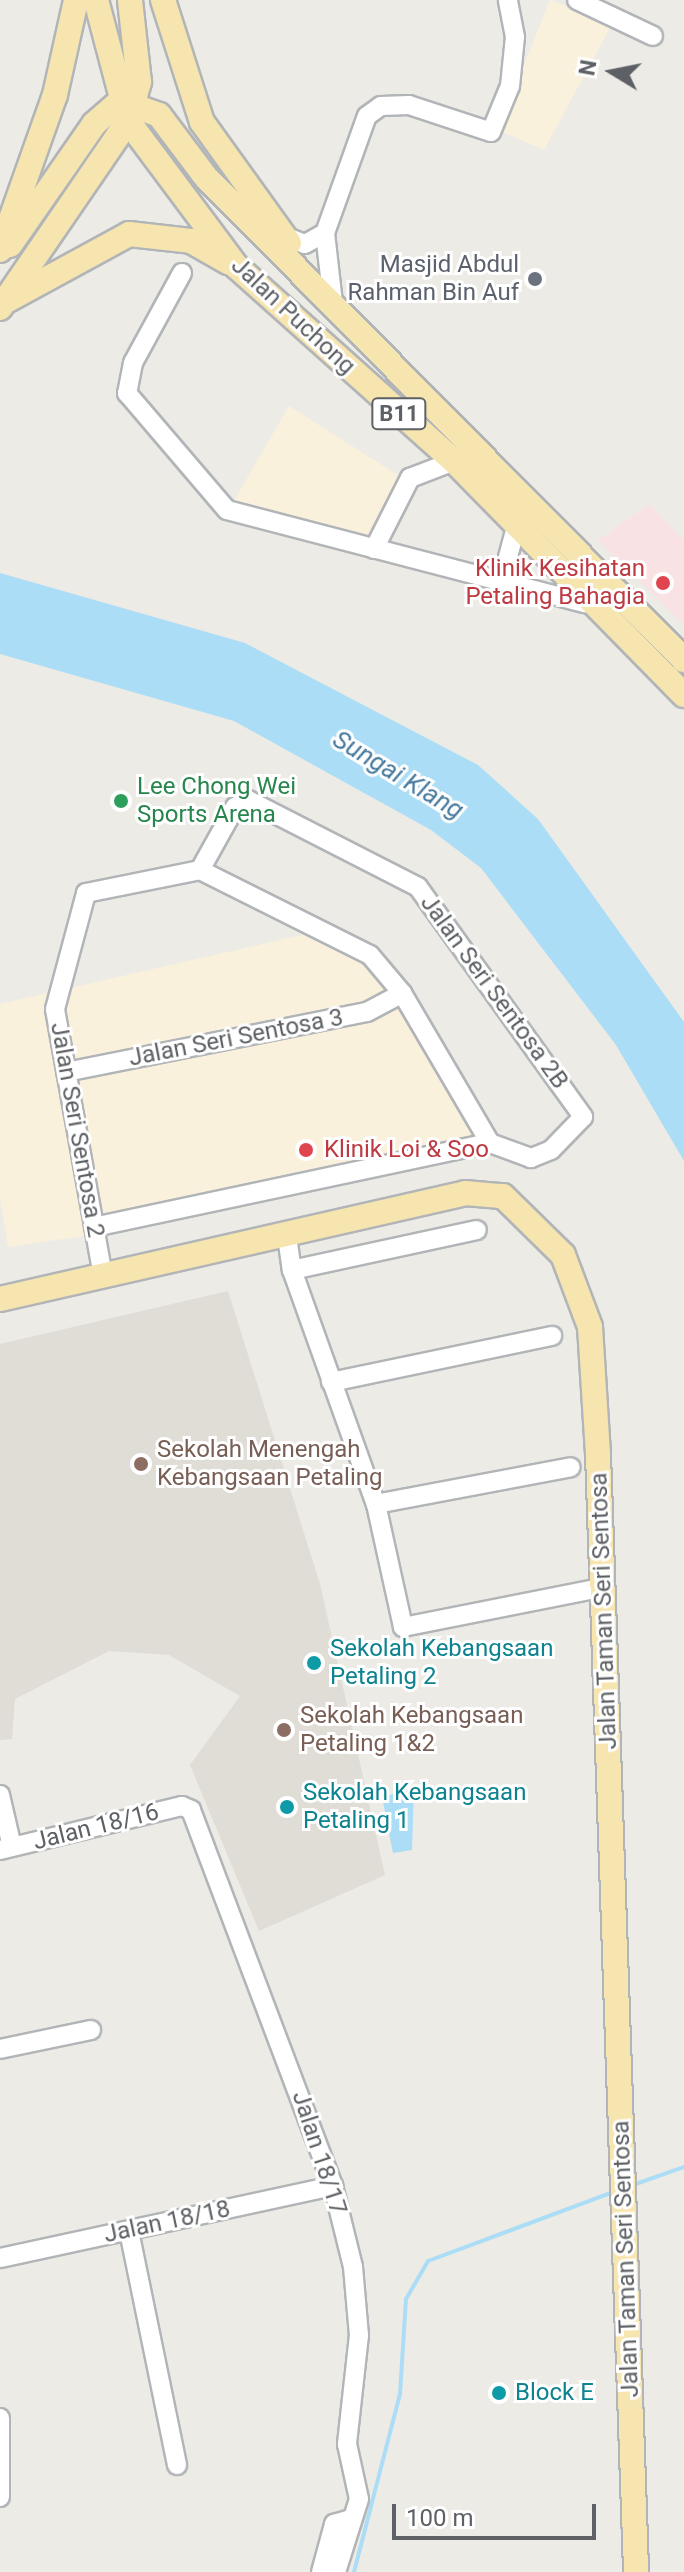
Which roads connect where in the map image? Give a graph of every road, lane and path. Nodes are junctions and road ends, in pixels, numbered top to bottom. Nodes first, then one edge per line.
1 (76, 0) edge
2 (96, 0) edge
3 (130, 0) edge
4 (163, 0) edge
5 (508, 0) edge
6 (577, 0) edge
7 (653, 36) dead end
8 (128, 108) junction
9 (325, 233) junction
10 (284, 236) junction
11 (0, 250) edge
12 (0, 260) edge
13 (237, 267) junction
14 (182, 273) dead end
15 (312, 281) junction
16 (333, 303) junction
17 (2, 305) edge
18 (454, 461) junction
19 (516, 527) junction
20 (374, 549) junction
21 (501, 583) junction
22 (585, 603) junction
23 (684, 660) edge
24 (684, 695) edge
25 (200, 870) junction
26 (402, 993) junction
27 (66, 1072) junction
28 (490, 1143) junction
29 (94, 1227) junction
30 (477, 1230) dead end
31 (287, 1236) junction
32 (292, 1270) junction
33 (103, 1276) junction
34 (0, 1299) edge
35 (552, 1336) dead end
36 (331, 1382) junction
37 (571, 1467) dead end
38 (376, 1504) junction
39 (605, 1587) junction
40 (0, 1795) edge
41 (191, 1810) joint
42 (6, 1848) edge
43 (91, 2030) dead end
44 (0, 2049) edge
45 (333, 2186) junction
46 (129, 2231) junction
47 (0, 2258) edge
48 (0, 2418) edge
49 (177, 2465) dead end
50 (0, 2497) edge
51 (354, 2515) junction
52 (321, 2572) edge
53 (336, 2572) edge
54 (636, 2572) edge

1 - 11 main road
2 - 8 main road
3 - 8 main road
4 - 10 main road
5 - 9 street
6 - 7 street
8 - 12 main road
8 - 13 main road, Jalan Puchong / B11
8 - 15 main road, Jalan Puchong / B11
8 - 17 main road
9 - 10 street
9 - 16 street
10 - 15 main road
13 - 17 main road
13 - 18 main road, Jalan Puchong / B11
14 - 20 street
15 - 16 main road, Jalan Puchong / B11
16 - 23 main road, Jalan Puchong / B11
18 - 19 main road, Jalan Puchong / B11
18 - 20 street
19 - 21 street
19 - 22 main road, Jalan Puchong / B11
20 - 21 street
21 - 22 street
22 - 24 main road, Jalan Puchong / B11
25 - 26 street
25 - 27 street, Jalan Seri Sentosa 2
25 - 28 street, Jalan Seri Sentosa 2B
26 - 27 street, Jalan Seri Sentosa 3
26 - 28 street
27 - 29 street, Jalan Seri Sentosa 2
28 - 29 street
29 - 33 street, Jalan Seri Sentosa 2
30 - 32 street
31 - 32 street
31 - 33 main road, Jalan Taman Seri Sentosa
31 - 39 main road, Jalan Taman Seri Sentosa
32 - 36 street
33 - 34 main road, Jalan Taman Seri Sentosa
35 - 36 street
36 - 38 street
37 - 38 street
38 - 39 street
39 - 54 main road, Jalan Taman Seri Sentosa
40 - 42 street
41 - 42 street, Jalan 18/16
41 - 45 street, Jalan 18/17
43 - 44 street
45 - 46 street, Jalan 18/18
45 - 51 street, Jalan 18/17
46 - 47 street, Jalan 18/18
46 - 49 street
48 - 50 street
51 - 52 street
51 - 53 street

